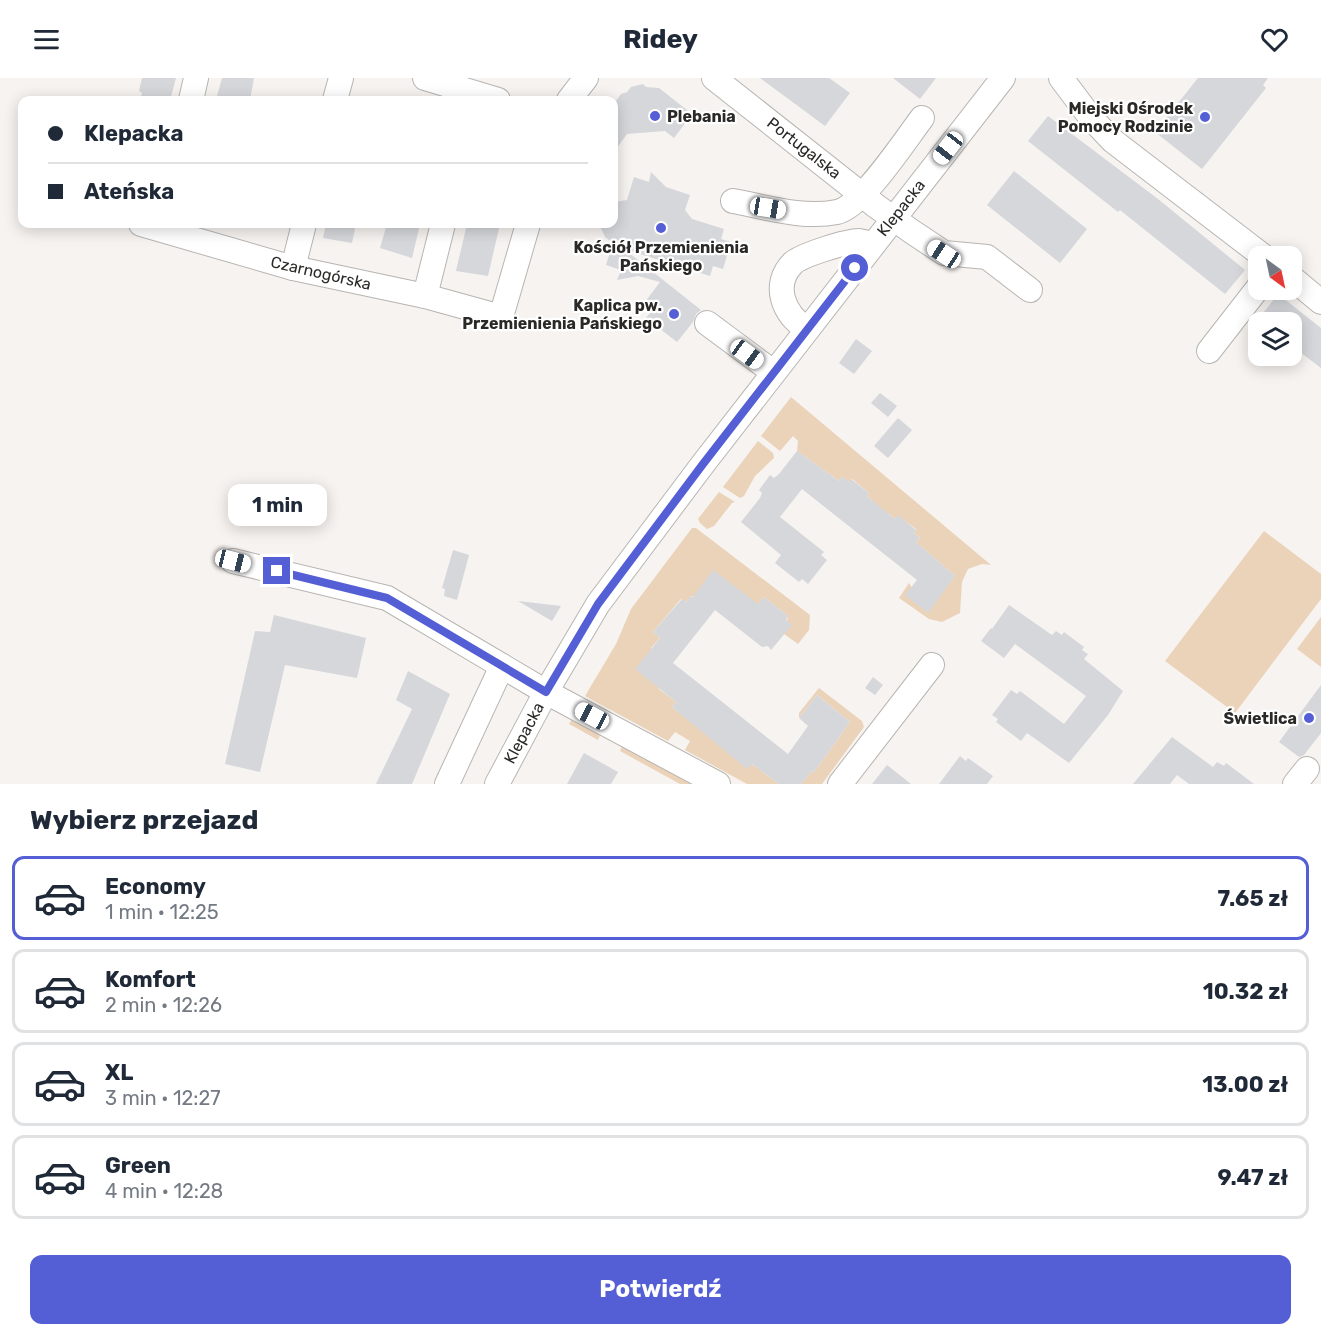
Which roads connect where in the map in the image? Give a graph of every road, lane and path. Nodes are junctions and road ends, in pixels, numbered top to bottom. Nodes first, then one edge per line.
1 (196, 78) edge
2 (341, 78) edge
3 (425, 78) edge
4 (586, 78) edge
5 (714, 78) edge
6 (1003, 78) edge
7 (1061, 78) edge
8 (192, 96) edge
9 (336, 96) edge
10 (471, 96) edge
11 (572, 96) edge
12 (922, 118) dead end
13 (863, 195) junction
14 (733, 201) dead end
15 (893, 218) junction
16 (163, 228) edge
17 (303, 228) edge
18 (442, 228) edge
19 (527, 228) edge
20 (873, 243) junction
21 (1250, 246) edge
22 (293, 268) junction
23 (1302, 286) edge
24 (1030, 290) dead end
25 (425, 297) junction
26 (1249, 300) edge
27 (1321, 302) edge
28 (707, 323) dead end
29 (807, 329) junction
30 (1209, 351) dead end
31 (774, 372) junction
32 (233, 561) dead end
33 (932, 665) dead end
34 (502, 666) junction
35 (546, 692) junction
36 (715, 783) edge
37 (447, 784) edge
38 (497, 784) edge
39 (840, 784) edge

1 - 8 street
2 - 9 street
3 - 10 street
4 - 11 street
5 - 13 street, Portugalska
6 - 15 street, Klepacka
7 - 21 street
12 - 13 street
13 - 14 street
13 - 15 street, Portugalska
15 - 20 street, Klepacka
15 - 24 street, Portugalska
16 - 22 street, Czarnogórska
17 - 22 street
18 - 25 street
19 - 25 street, Czarnogórska
20 - 29 street, Klepacka
20 - 29 street
22 - 25 street, Czarnogórska
23 - 27 street
26 - 30 street
28 - 31 street
29 - 31 street, Klepacka
31 - 35 street, Klepacka
32 - 34 street
33 - 39 street
34 - 35 street
34 - 37 street
35 - 36 street
35 - 38 street, Klepacka

